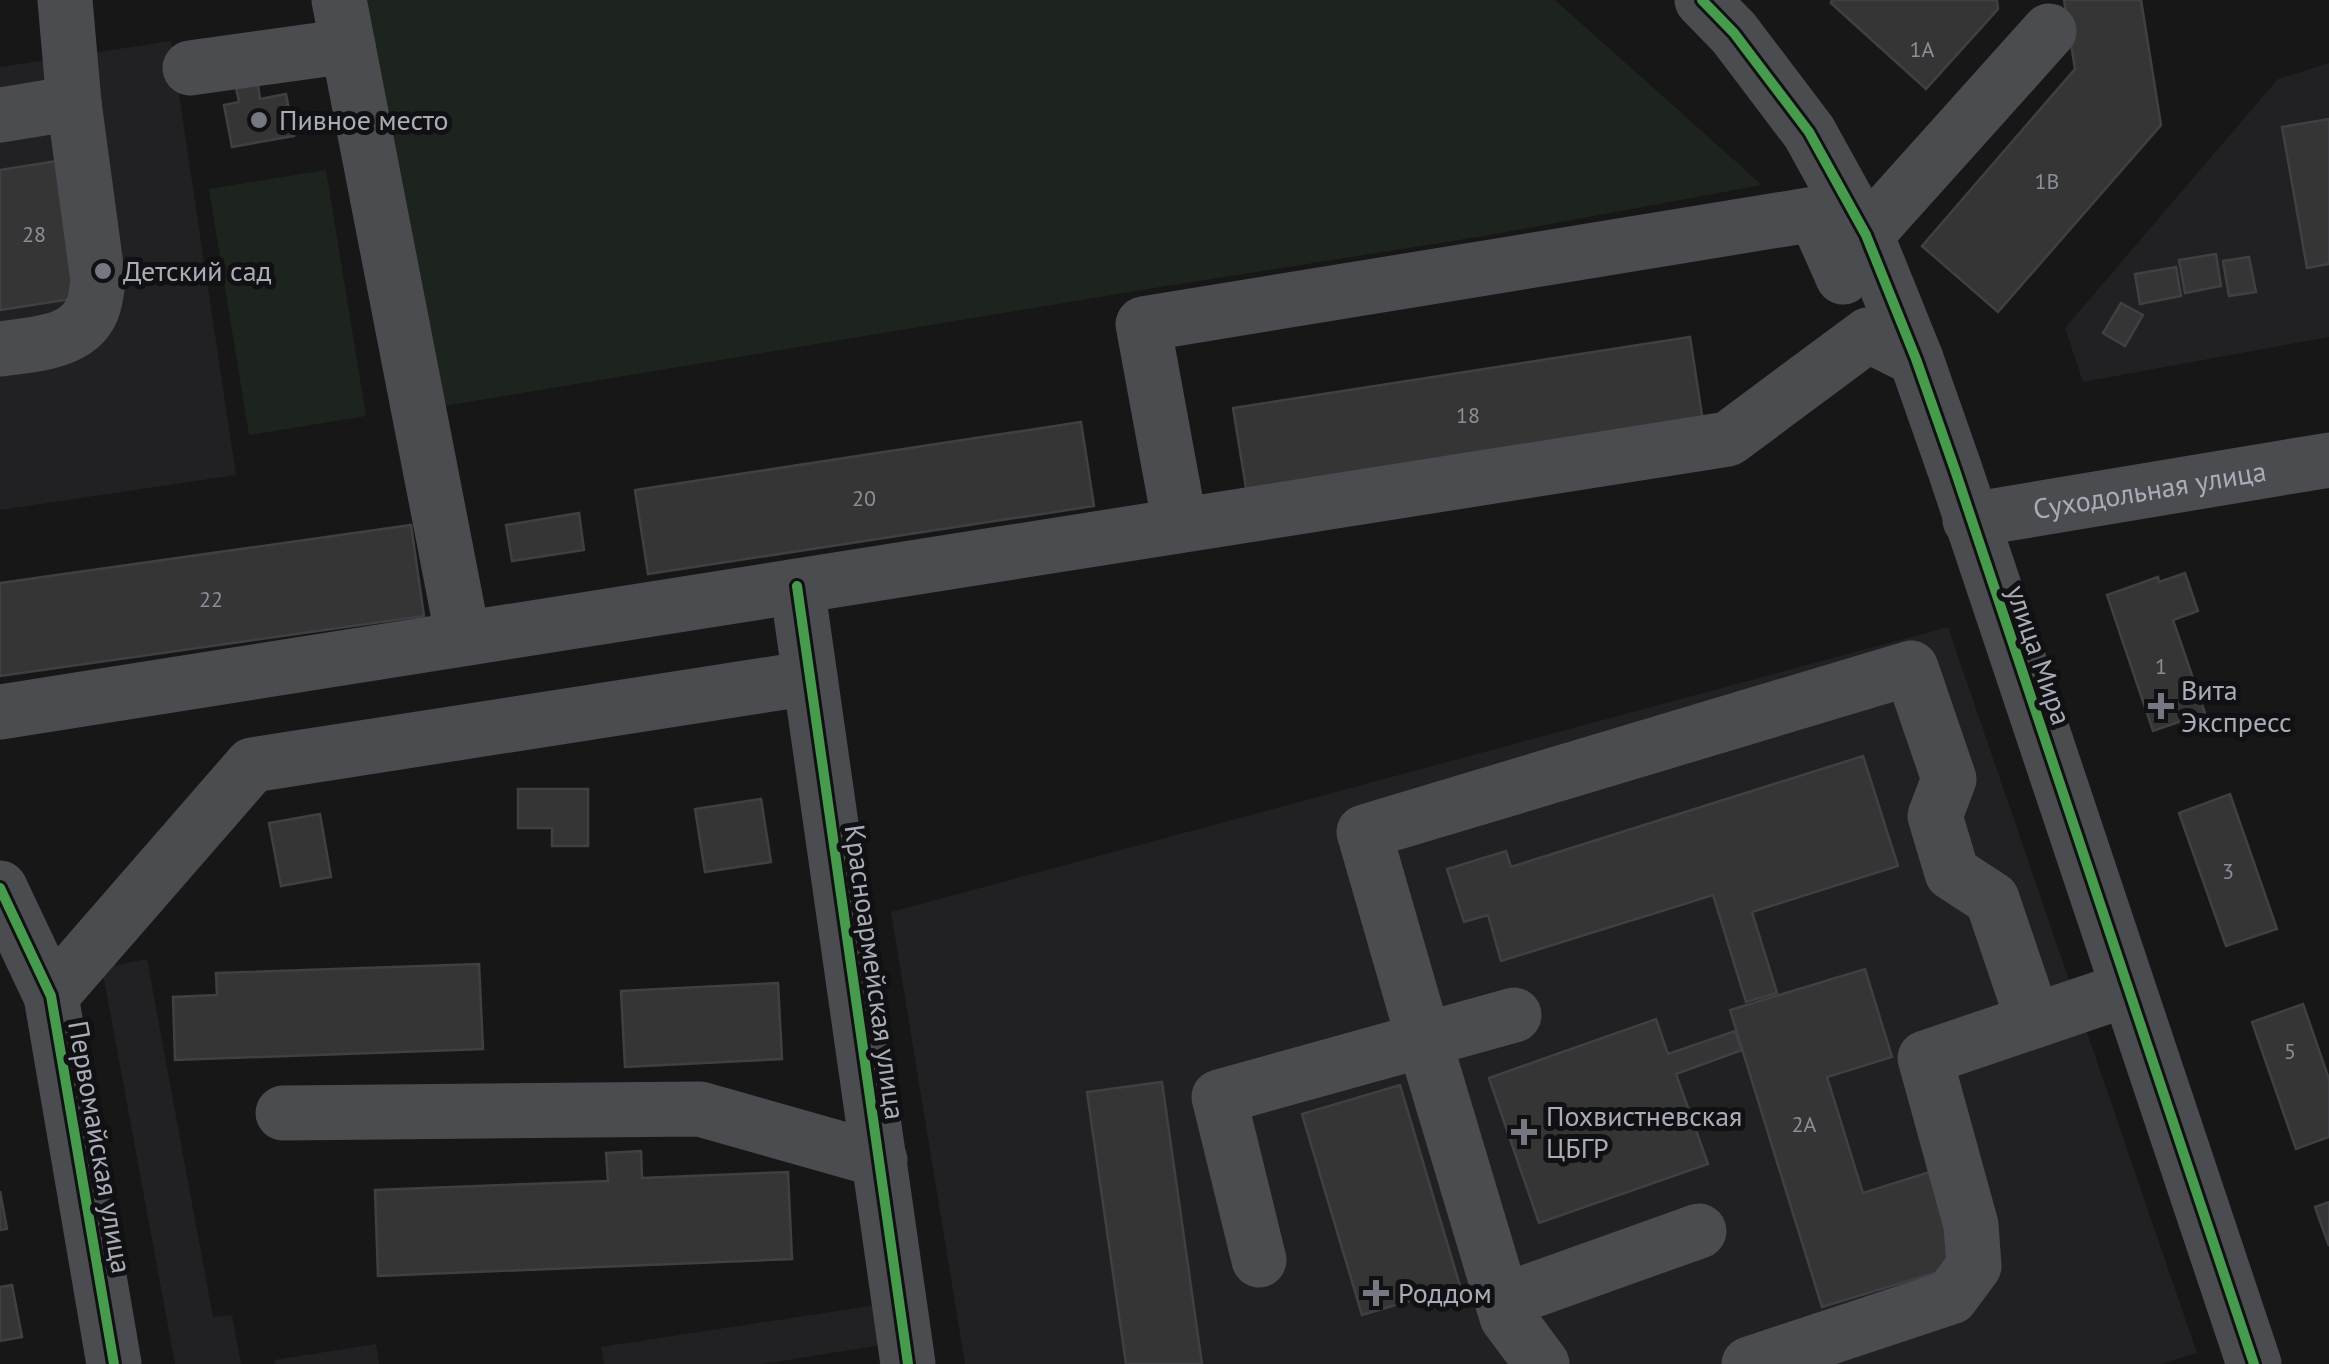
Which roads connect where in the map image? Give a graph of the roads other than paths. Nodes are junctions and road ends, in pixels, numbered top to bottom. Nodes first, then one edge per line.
1 (65, 0) edge
2 (1702, 0) edge
3 (343, 23) edge
4 (2050, 32) dead end
5 (190, 68) dead end
6 (74, 103) junction
7 (0, 115) edge
8 (1866, 235) junction
9 (1868, 335) junction
10 (0, 349) edge
11 (1916, 359) junction
12 (2325, 474) edge
13 (1970, 520) junction
14 (1180, 525) junction
15 (797, 586) junction
16 (463, 638) junction
17 (810, 678) junction
18 (0, 712) edge
19 (0, 888) edge
20 (2128, 988) junction
21 (51, 996) junction
22 (1514, 1016) dead end
23 (2033, 1020) junction
24 (1424, 1040) junction
25 (283, 1113) dead end
26 (880, 1160) junction
27 (1699, 1231) dead end
28 (1260, 1260) dead end
29 (1503, 1301) junction
30 (114, 1364) edge
31 (908, 1364) edge
32 (1542, 1364) edge
33 (1749, 1364) edge
34 (2254, 1364) edge

1 - 6 street
2 - 8 street, улица Мира
3 - 5 street
3 - 16 street
4 - 8 street
6 - 7 street
6 - 10 street
8 - 11 street, улица Мира
9 - 11 street
9 - 14 street
9 - 14 street
11 - 13 street, улица Мира
12 - 13 street, Суходольная улица
13 - 20 street, улица Мира
14 - 15 street
15 - 16 street
15 - 17 street, Красноармейская улица
16 - 18 street
17 - 21 street
17 - 26 street, Красноармейская улица
19 - 21 street, Первомайская улица
20 - 23 street
20 - 34 street, улица Мира
21 - 30 street, Первомайская улица
22 - 24 street
23 - 24 street
23 - 33 street
24 - 28 street
24 - 29 street
25 - 26 street
26 - 31 street, Красноармейская улица
27 - 29 street
29 - 32 street

